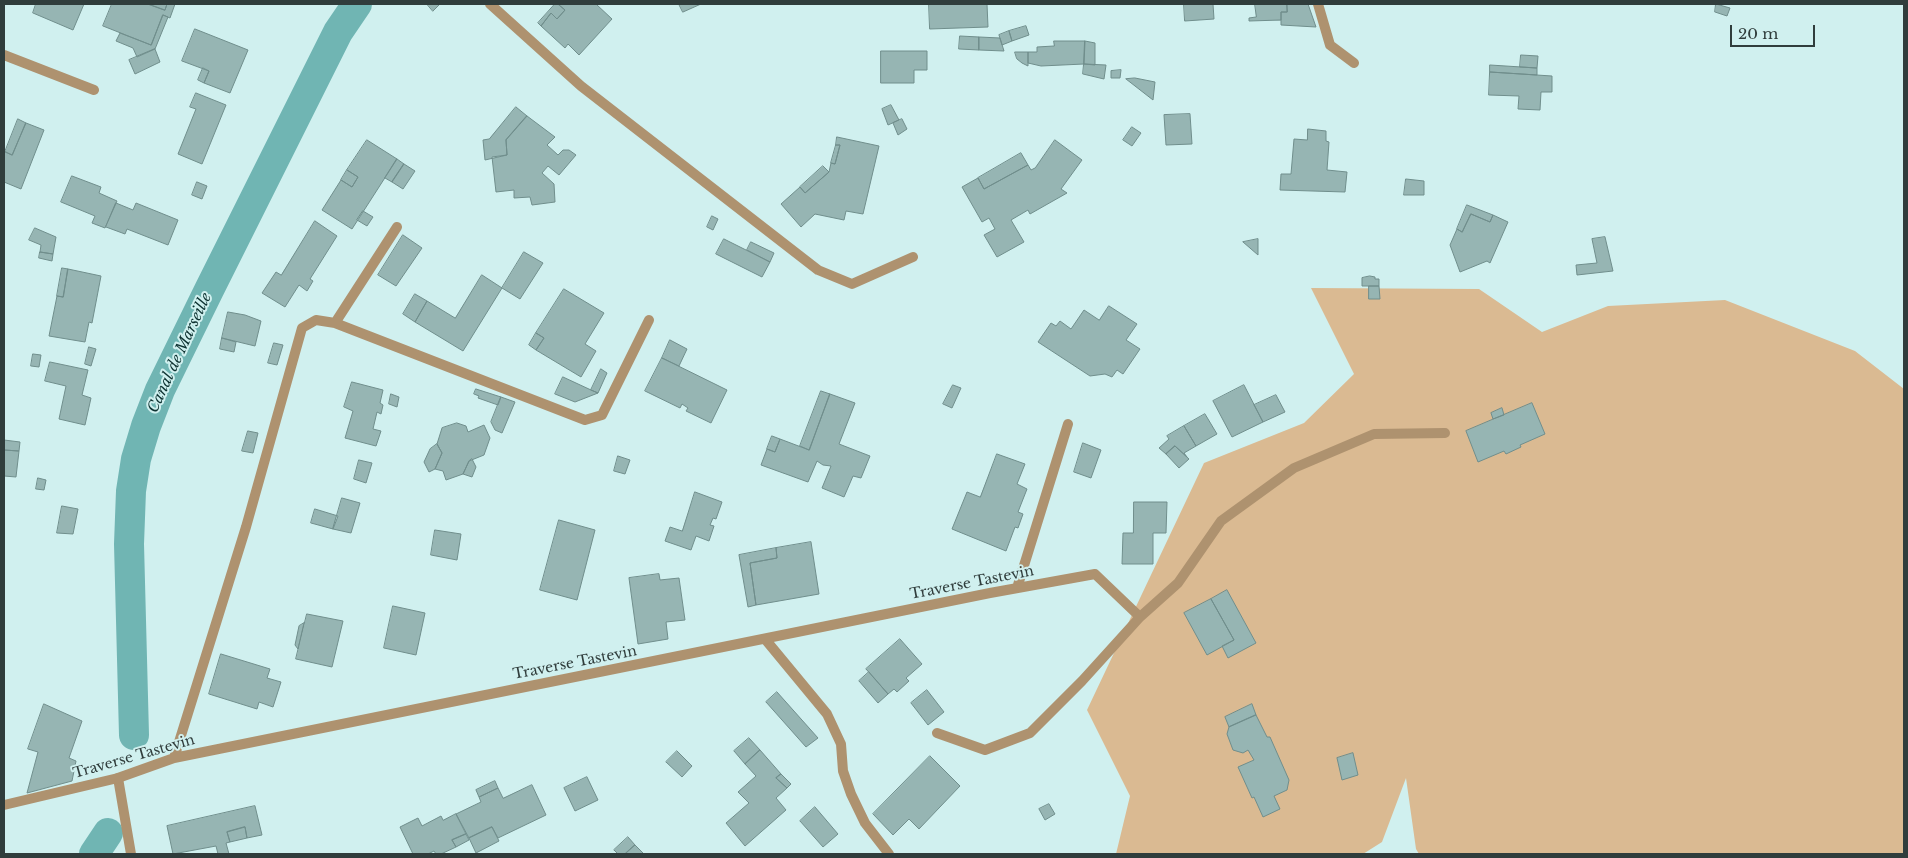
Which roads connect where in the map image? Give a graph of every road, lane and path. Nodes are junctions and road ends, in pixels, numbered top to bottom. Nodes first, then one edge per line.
1 (490, 4) edge
2 (1318, 4) edge
3 (4, 55) edge
4 (1354, 63) dead end
5 (94, 90) dead end
6 (397, 227) dead end
7 (913, 257) dead end
8 (648, 320) dead end
9 (336, 323) junction
10 (1068, 424) dead end
11 (1445, 433) dead end
12 (1018, 588) junction
13 (1140, 617) junction
14 (765, 639) junction
15 (937, 733) dead end
16 (174, 758) junction
17 (118, 778) junction
18 (4, 805) edge
19 (130, 854) edge
20 (889, 854) edge

1 - 7 street
2 - 4 street
3 - 5 street
6 - 9 street
8 - 9 street
9 - 16 street
10 - 12 street
11 - 13 street
12 - 13 street, Traverse Tastevin
12 - 14 street, Traverse Tastevin
13 - 15 street
14 - 16 street, Traverse Tastevin
14 - 20 street
16 - 17 street, Traverse Tastevin
17 - 18 street, Traverse Tastevin
17 - 19 street

